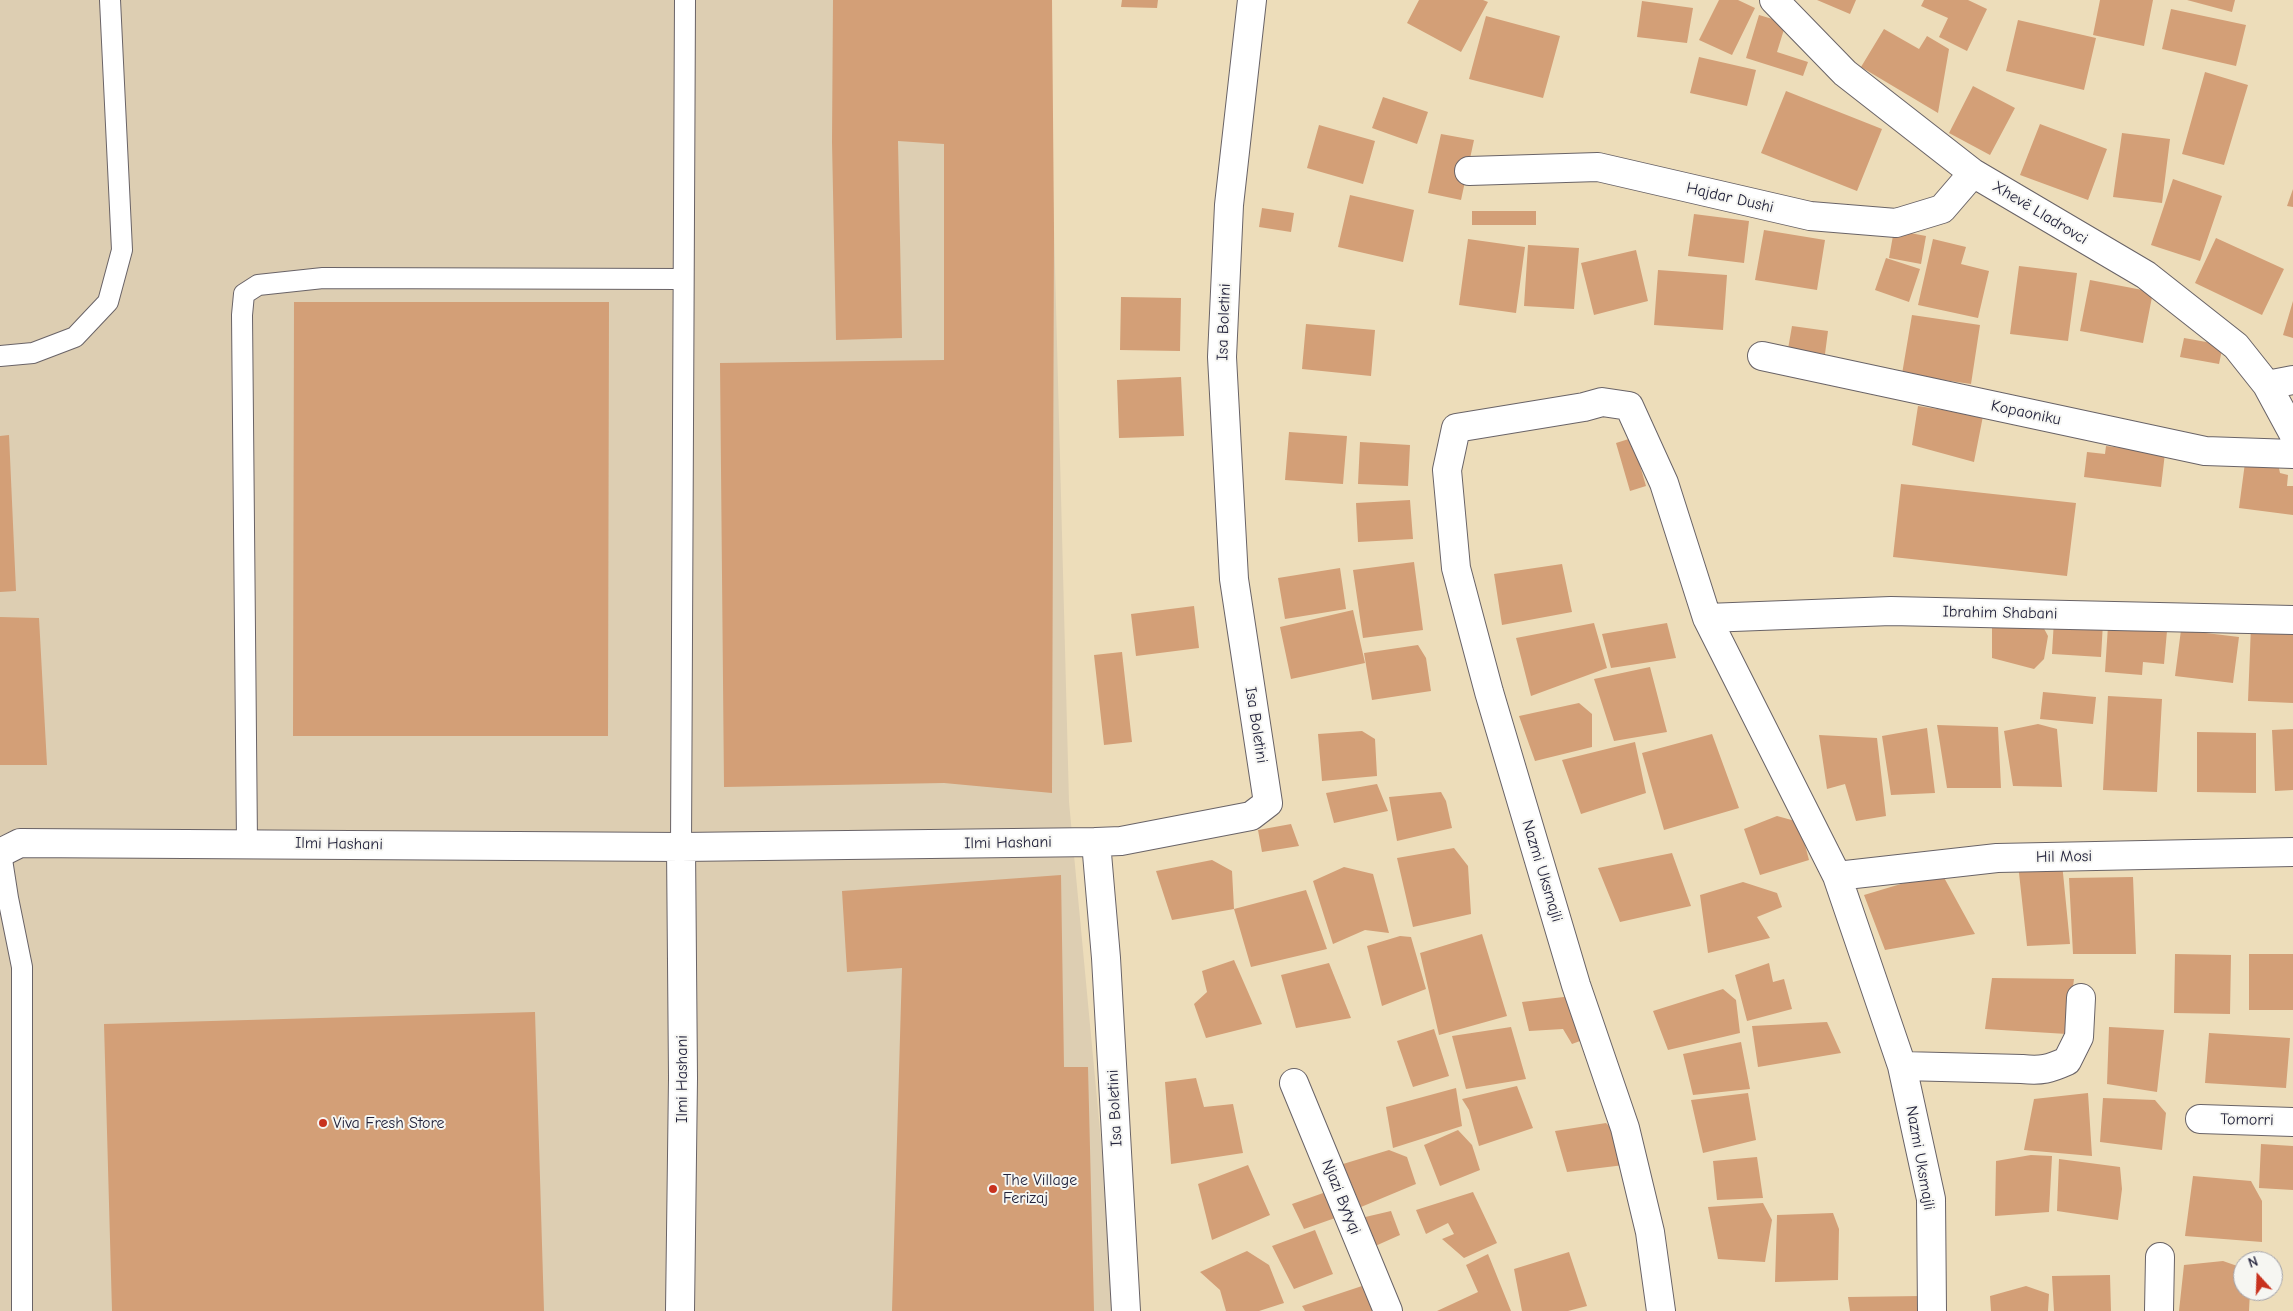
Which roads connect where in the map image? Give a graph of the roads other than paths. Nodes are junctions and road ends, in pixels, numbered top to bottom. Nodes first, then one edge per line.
1 (110, 0) edge
2 (685, 0) edge
3 (1252, 0) edge
4 (1774, 0) edge
5 (1469, 171) dead end
6 (1973, 173) junction
7 (682, 279) junction
8 (0, 356) edge
9 (1762, 356) dead end
10 (2280, 383) edge
11 (2293, 433) edge
12 (2293, 454) edge
13 (1707, 618) junction
14 (2293, 620) edge
15 (1096, 842) junction
16 (247, 843) junction
17 (681, 847) junction
18 (2293, 852) edge
19 (1, 853) edge
20 (1837, 876) junction
21 (2081, 998) dead end
22 (1902, 1066) junction
23 (1294, 1083) dead end
24 (2200, 1119) dead end
25 (2293, 1122) edge
26 (2160, 1257) dead end
27 (22, 1311) edge
28 (680, 1311) edge
29 (1126, 1311) edge
30 (1388, 1311) edge
31 (1661, 1311) edge
32 (1932, 1311) edge
33 (2159, 1311) edge

1 - 8 lane
2 - 7 lane
3 - 15 street, Isa Boletini
4 - 6 street, Xhevë Lladrovci
5 - 6 street, Hajdar Dushi
6 - 10 street, Xhevë Lladrovci
7 - 16 lane
7 - 17 lane
9 - 12 street, Kopaoniku
10 - 11 street, Xhevë Lladrovci
13 - 14 street, Ibrahim Shabani
13 - 20 street, Nazmi Uksmajli
13 - 31 street, Nazmi Uksmajli
15 - 17 street, Ilmi Hashani
15 - 29 street, Isa Boletini
16 - 17 street, Ilmi Hashani
16 - 19 street, Ilmi Hashani
17 - 28 street, Ilmi Hashani
18 - 20 street, Hil Mosi
19 - 27 lane
20 - 22 street, Nazmi Uksmajli
21 - 22 street
22 - 32 street, Nazmi Uksmajli
23 - 30 street, Njazi Bytyqi
24 - 25 street, Tomorri
26 - 33 street

